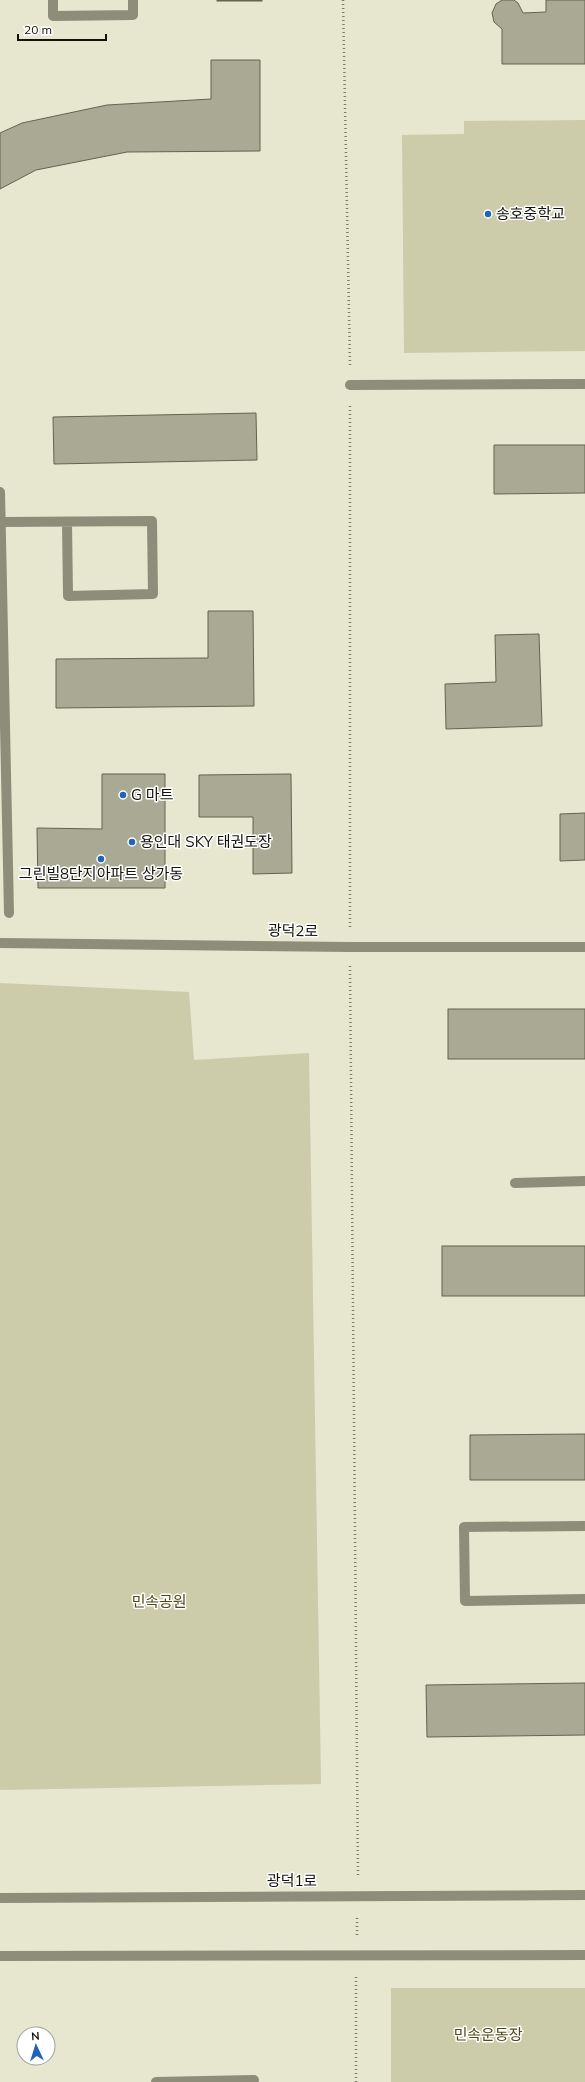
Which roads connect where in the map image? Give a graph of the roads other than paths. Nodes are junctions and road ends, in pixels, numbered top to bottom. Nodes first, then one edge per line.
1 (53, 0) edge
2 (133, 0) edge
3 (585, 384) edge
4 (350, 385) road end
5 (0, 492) edge
6 (1, 522) edge
7 (67, 522) junction
8 (1, 613) edge
9 (9, 913) dead end
10 (0, 944) edge
11 (585, 947) edge
12 (585, 1181) edge
13 (515, 1183) dead end
14 (585, 1526) edge
15 (585, 1599) edge
16 (585, 1896) edge
17 (0, 1898) edge
18 (585, 1954) edge
19 (0, 1956) edge
20 (254, 2080) dead end
21 (156, 2082) edge

1 - 2 street
3 - 4 street
5 - 6 street
6 - 7 street
6 - 8 street
7 - 7 street
8 - 9 street
10 - 11 street, 광덕2로
12 - 13 street
14 - 15 street
16 - 17 street, 광덕1로
18 - 19 street
20 - 21 street

